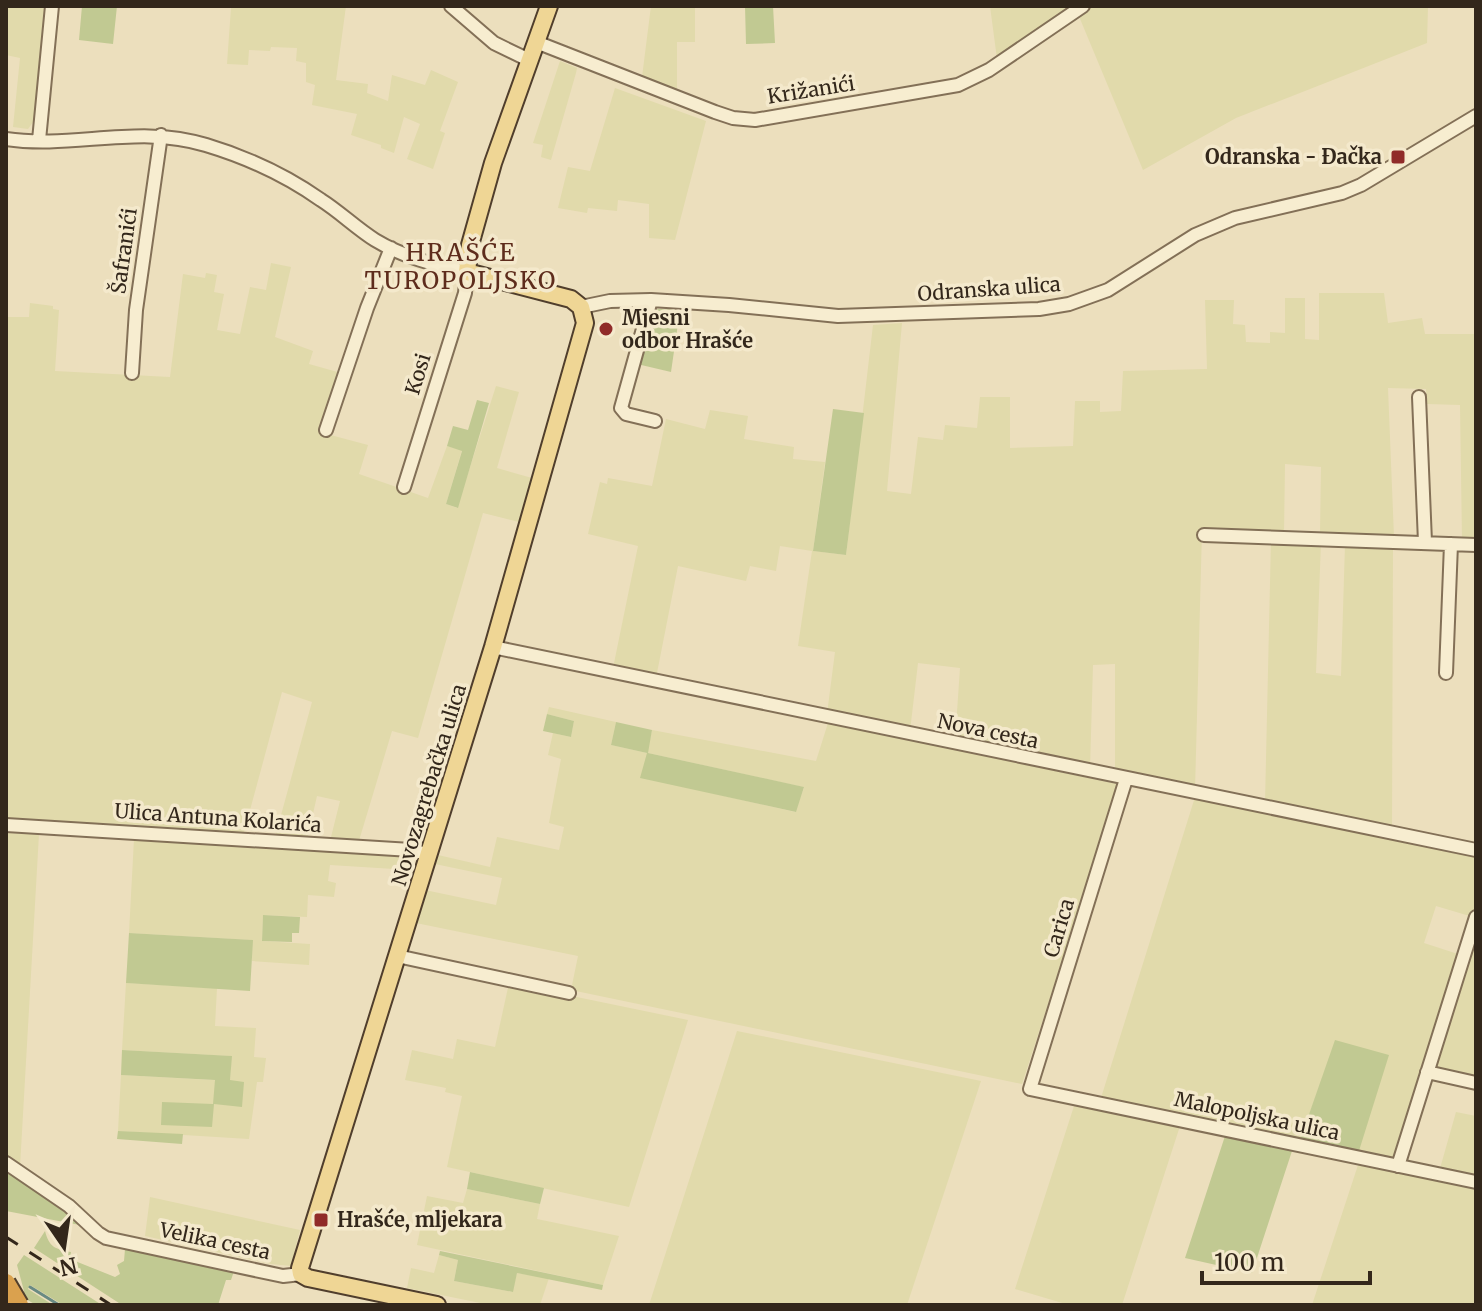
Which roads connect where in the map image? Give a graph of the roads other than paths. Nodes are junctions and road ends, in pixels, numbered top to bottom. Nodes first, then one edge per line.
1 (52, 6) edge
2 (451, 6) edge
3 (549, 6) edge
4 (1083, 6) edge
5 (536, 42) junction
6 (529, 60) junction
7 (1476, 116) edge
8 (161, 135) junction
9 (6, 139) edge
10 (39, 140) junction
11 (391, 248) junction
12 (467, 272) junction
13 (651, 300) junction
14 (581, 307) junction
15 (132, 373) dead end
16 (1419, 397) dead end
17 (655, 421) dead end
18 (326, 430) dead end
19 (404, 487) dead end
20 (1204, 535) dead end
21 (1425, 542) junction
22 (1451, 544) junction
23 (1476, 545) edge
24 (493, 647) junction
25 (1446, 673) dead end
26 (1126, 779) junction
27 (6, 825) edge
28 (1476, 850) edge
29 (427, 854) junction
30 (1476, 917) edge
31 (397, 956) junction
32 (569, 993) dead end
33 (1427, 1072) junction
34 (1476, 1083) edge
35 (1030, 1089) joint
36 (6, 1163) edge
37 (1398, 1166) junction
38 (1476, 1182) edge
39 (301, 1274) junction
40 (6, 1283) edge
41 (6, 1295) edge
42 (21, 1305) edge
43 (437, 1305) edge

1 - 10 street
2 - 6 street
3 - 5 main road
4 - 5 street, Križanići
5 - 6 main road
6 - 12 main road
7 - 13 street, Odranska ulica
8 - 10 street
8 - 11 street
8 - 15 street, Šafranići
9 - 10 street
11 - 12 street
11 - 18 street
12 - 14 main road
12 - 19 street, Kosi
13 - 14 street, Odranska ulica
13 - 17 street
14 - 24 main road, Novozagrebačka ulica
16 - 21 street
20 - 21 street
21 - 22 street
22 - 23 street
22 - 25 street
24 - 26 street, Nova cesta
24 - 29 main road, Novozagrebačka ulica
26 - 28 street, Nova cesta
26 - 35 street, Carica
27 - 29 street, Ulica Antuna Kolarića
29 - 31 main road, Novozagrebačka ulica
30 - 33 street
31 - 32 street
31 - 39 main road, Novozagrebačka ulica
33 - 34 street
33 - 37 street
35 - 37 street, Malopoljska ulica
36 - 39 street, Velika cesta
37 - 38 street, Malopoljska ulica
39 - 43 main road, Velika cesta
40 - 42 highway, bridge
41 - 42 main road

